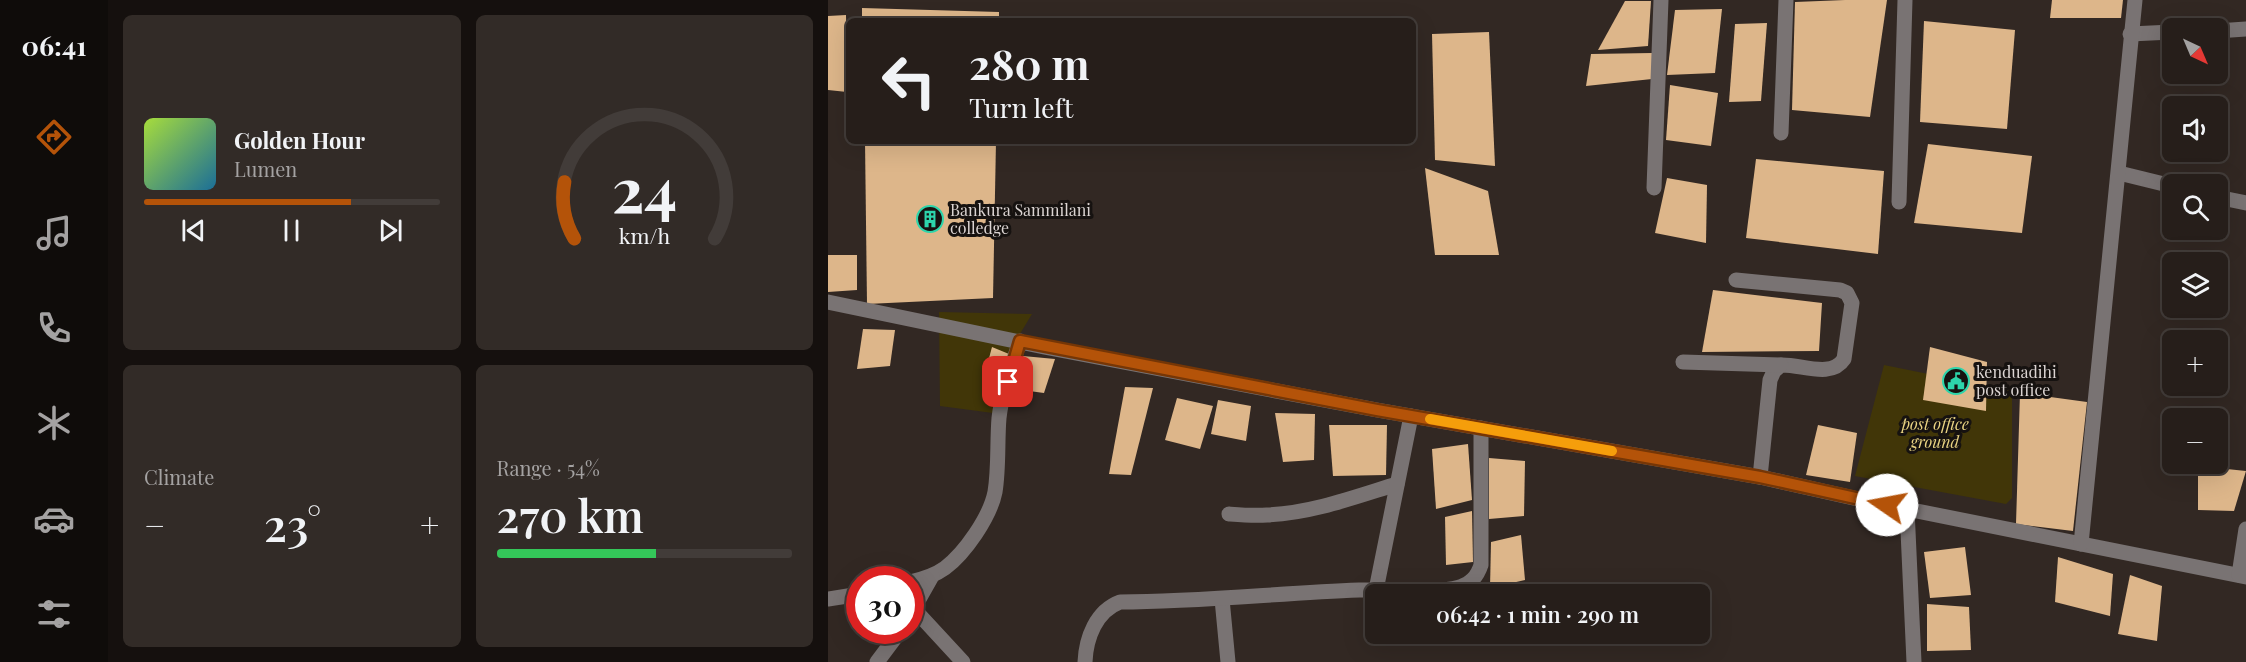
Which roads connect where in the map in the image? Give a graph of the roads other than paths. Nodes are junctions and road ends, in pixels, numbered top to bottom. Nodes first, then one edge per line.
1 (1661, 0) edge
2 (1786, 0) edge
3 (1905, 0) edge
4 (2135, 0) edge
5 (2228, 30) edge
6 (2246, 30) edge
7 (2162, 32) edge
8 (2130, 34) junction
9 (1781, 133) dead end
10 (2119, 173) junction
11 (2162, 184) edge
12 (1654, 188) dead end
13 (2228, 199) edge
14 (1899, 202) dead end
15 (2246, 203) edge
16 (1736, 280) dead end
17 (828, 302) edge
18 (1020, 341) junction
19 (1683, 362) dead end
20 (1781, 365) junction
21 (1411, 416) junction
22 (1480, 428) junction
23 (1760, 477) junction
24 (1397, 484) junction
25 (1907, 509) junction
26 (1229, 514) dead end
27 (2246, 529) edge
28 (2081, 544) junction
29 (932, 576) junction
30 (2243, 576) edge
31 (924, 578) edge
32 (1377, 584) edge
33 (1466, 584) edge
34 (924, 590) edge
35 (1365, 591) edge
36 (846, 596) edge
37 (828, 599) edge
38 (1222, 599) junction
39 (924, 624) edge
40 (890, 644) edge
41 (877, 662) edge
42 (963, 662) edge
43 (1085, 662) edge
44 (1228, 662) edge
45 (1914, 662) edge

1 - 12 street
2 - 9 street
3 - 14 street
4 - 8 street
5 - 6 street
7 - 8 street
8 - 10 street
10 - 11 street
10 - 28 street
13 - 15 street
16 - 20 street
17 - 18 street
18 - 21 street
18 - 29 street
19 - 20 street
20 - 23 street
21 - 22 street
21 - 24 street
22 - 23 street
22 - 33 street
23 - 25 street
24 - 26 street
24 - 32 street
25 - 28 street
25 - 45 street
27 - 30 street
28 - 30 street
29 - 31 street
29 - 34 street
35 - 38 street
36 - 37 street
38 - 43 street
38 - 44 street
39 - 42 street
40 - 41 street

